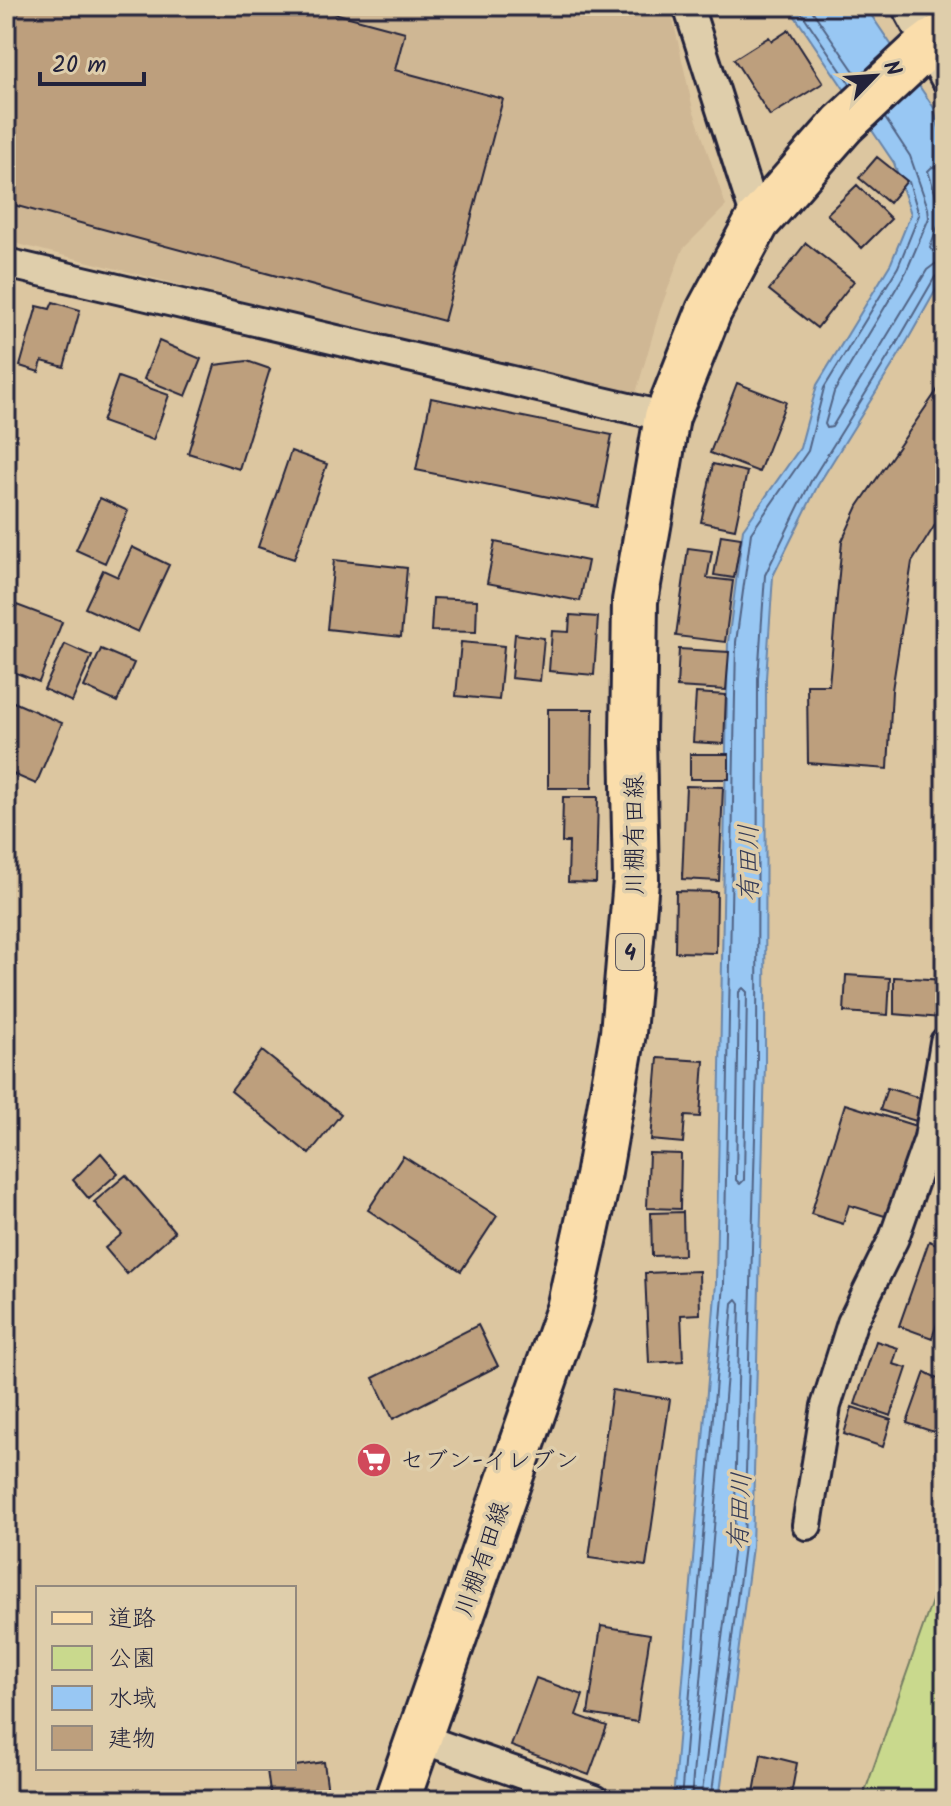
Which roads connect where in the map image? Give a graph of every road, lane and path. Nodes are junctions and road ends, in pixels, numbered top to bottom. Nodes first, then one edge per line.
1 (688, 6) edge
2 (906, 6) edge
3 (934, 52) edge
4 (757, 222) junction
5 (6, 263) edge
6 (667, 417) junction
7 (945, 1042) edge
8 (807, 1525) dead end
9 (420, 1738) junction
10 (397, 1800) edge
11 (595, 1800) edge

1 - 4 street
2 - 3 street
3 - 4 main road, 川棚有田線 / 4
4 - 6 main road, 川棚有田線 / 4
5 - 6 street
6 - 9 main road, 川棚有田線 / 4
7 - 8 street
9 - 10 main road, 川棚有田線 / 4
9 - 11 street

